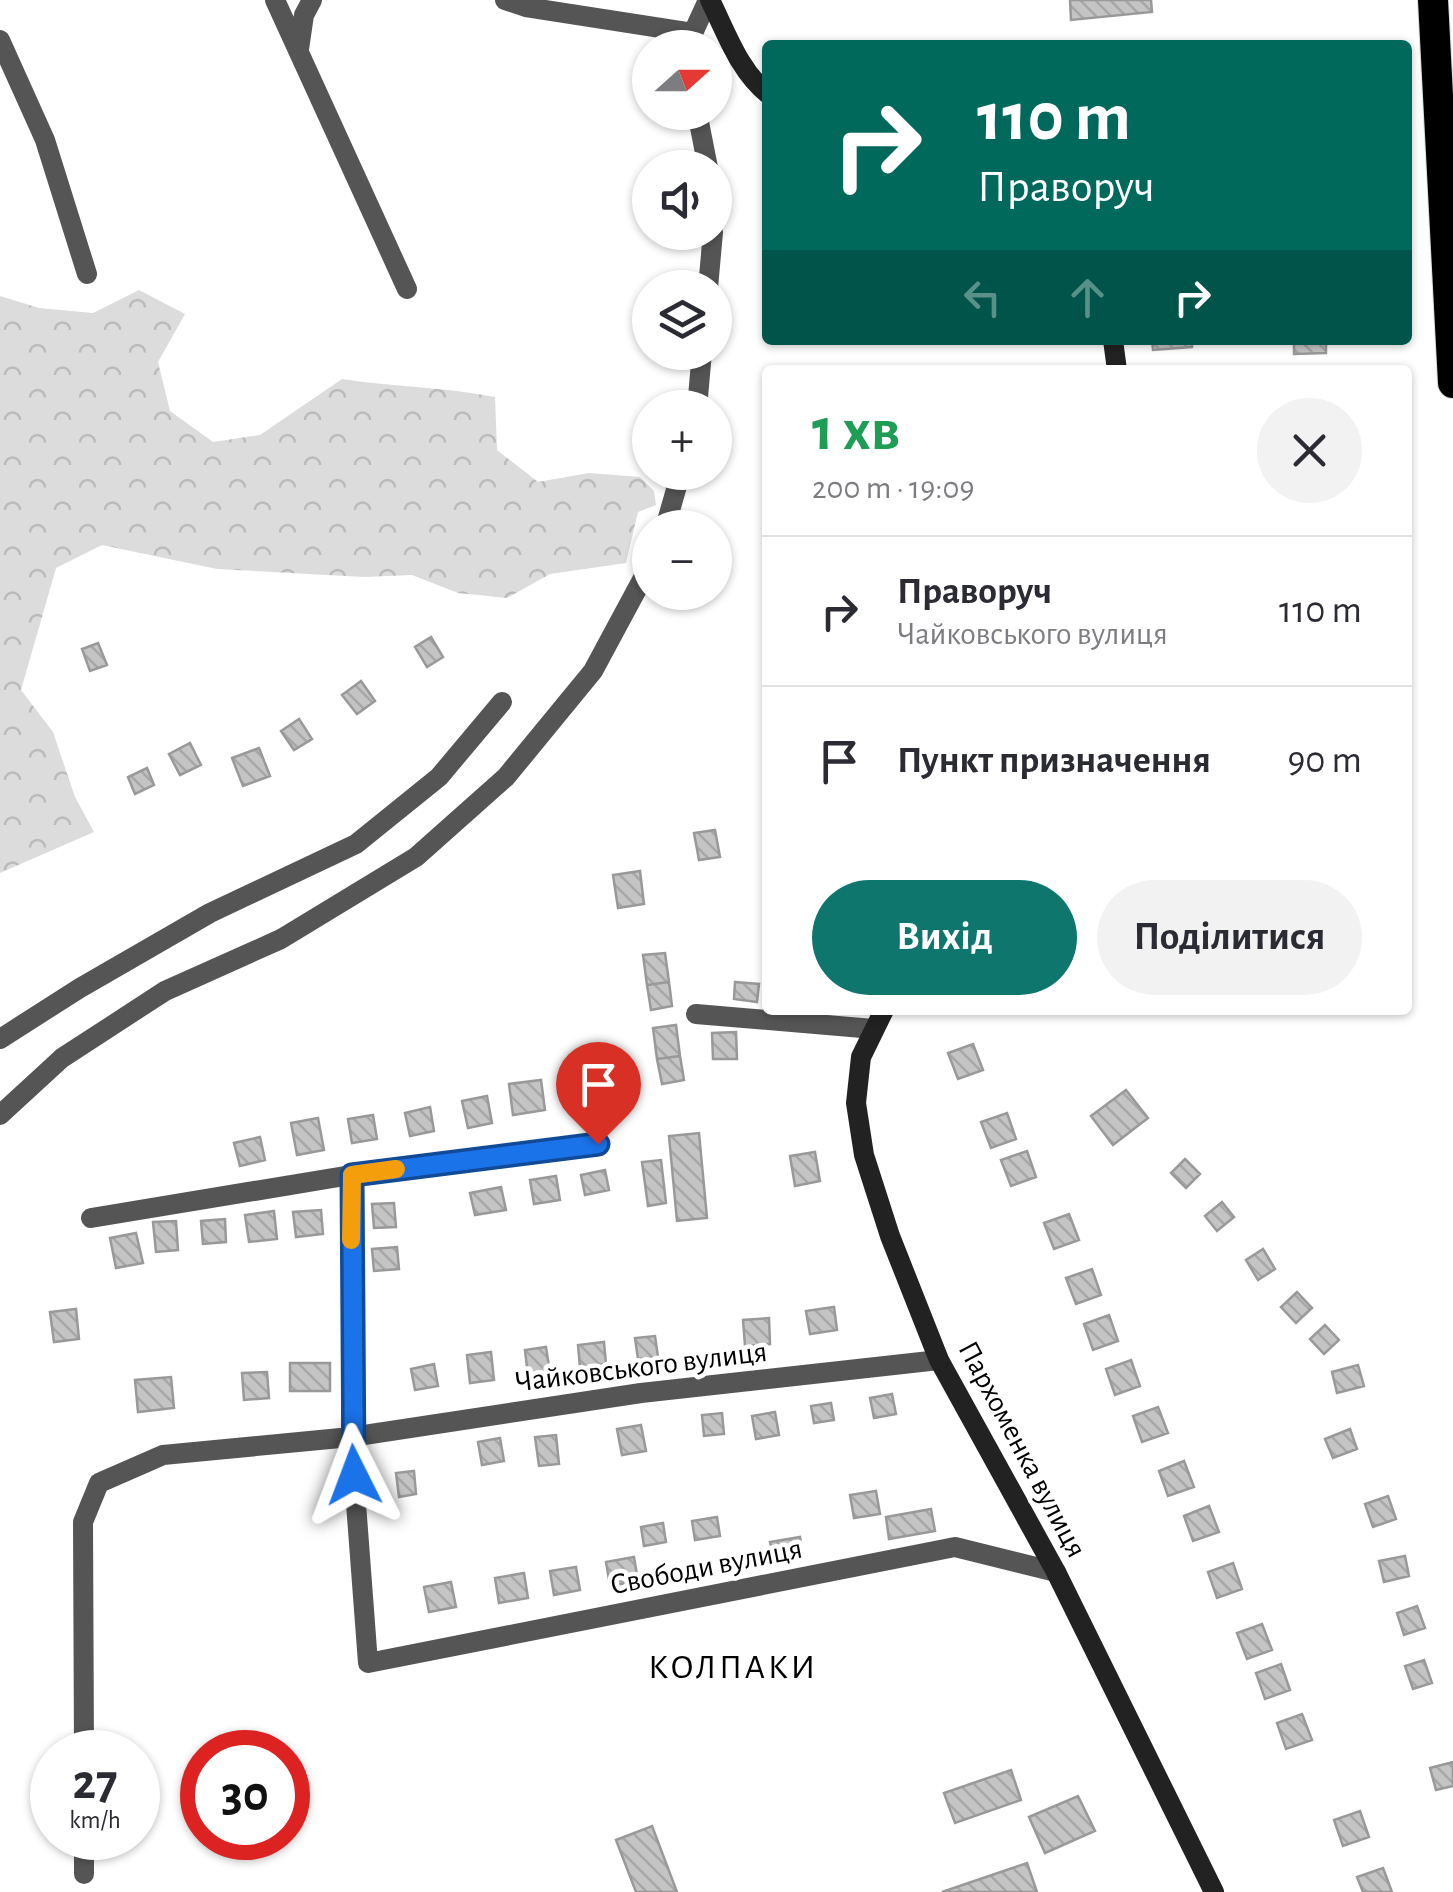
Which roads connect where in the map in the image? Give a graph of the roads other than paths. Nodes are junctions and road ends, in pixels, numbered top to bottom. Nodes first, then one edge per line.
1 (276, 0) edge
2 (312, 0) edge
3 (505, 0) edge
4 (709, 0) edge
5 (1433, 0) edge
6 (641, 30) edge
7 (696, 30) edge
8 (0, 40) edge
9 (298, 51) junction
10 (762, 90) edge
11 (87, 274) dead end
12 (407, 289) dead end
13 (1453, 383) edge
14 (632, 599) edge
15 (502, 702) dead end
16 (696, 1014) dead end
17 (879, 1018) edge
18 (0, 1039) edge
19 (0, 1115) edge
20 (598, 1144) dead end
21 (352, 1175) junction
22 (91, 1218) dead end
23 (939, 1360) junction
24 (351, 1437) junction
25 (1056, 1572) junction
26 (84, 1730) edge
27 (84, 1860) edge
28 (84, 1874) dead end
29 (1214, 1892) edge

1 - 9 street
2 - 9 street
3 - 6 street
4 - 7 street
4 - 10 main road
5 - 13 highway
8 - 11 street
9 - 12 street
14 - 19 street
15 - 18 street
16 - 17 street
17 - 23 main road, Пархоменка вулиця
20 - 21 street
21 - 22 street
21 - 24 street
23 - 24 street, Чайковського вулиця
23 - 25 main road, Пархоменка вулиця
24 - 25 street, Свободи вулиця
24 - 26 street, Чайковського вулиця
25 - 29 main road, Пархоменка вулиця
27 - 28 street

